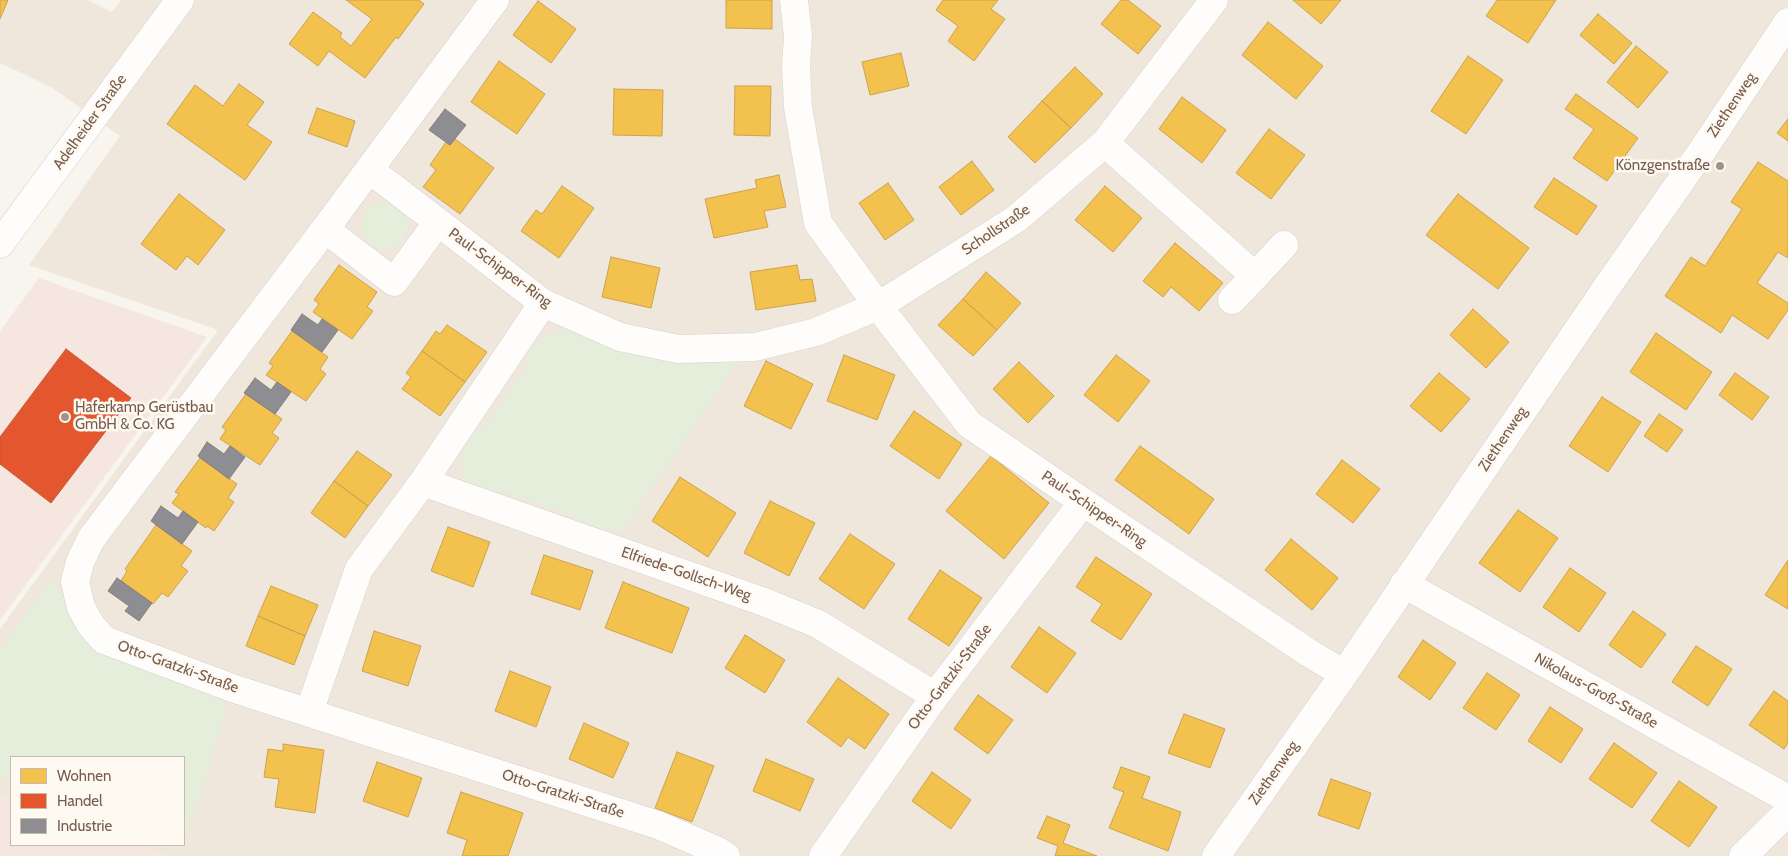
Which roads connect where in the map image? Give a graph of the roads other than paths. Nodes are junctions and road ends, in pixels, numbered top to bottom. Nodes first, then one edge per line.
1 (180, 0) edge
2 (495, 0) edge
3 (794, 0) edge
4 (1214, 0) edge
5 (1788, 22) edge
6 (1105, 143) junction
7 (370, 170) junction
8 (438, 222) junction
9 (325, 229) junction
10 (0, 244) edge
11 (1284, 245) dead end
12 (1255, 276) junction
13 (1232, 300) dead end
14 (543, 303) junction
15 (878, 306) junction
16 (423, 482) junction
17 (1083, 502) junction
18 (1404, 584) junction
19 (1344, 674) junction
20 (935, 696) junction
21 (309, 712) junction
22 (1788, 799) edge
23 (1788, 812) edge
24 (726, 856) edge
25 (823, 856) edge
26 (1216, 856) edge
27 (1743, 856) edge

1 - 10 street, Adelheider Straße
2 - 7 street
3 - 15 street, Paul-Schipper-Ring
4 - 6 street, Schollstraße
5 - 18 street, Ziethenweg
6 - 12 street
6 - 15 street, Schollstraße
7 - 8 street, Paul-Schipper-Ring
7 - 9 street
8 - 9 street, Paul-Schipper-Ring
8 - 14 street, Paul-Schipper-Ring
9 - 21 street, Otto-Gratzki-Straße
11 - 12 street
12 - 13 street
14 - 15 street, Paul-Schipper-Ring
14 - 16 street
15 - 17 street, Paul-Schipper-Ring
16 - 20 street, Elfriede-Gollsch-Weg
16 - 21 street
17 - 19 street, Paul-Schipper-Ring
17 - 20 street, Otto-Gratzki-Straße
18 - 19 street, Ziethenweg
18 - 22 street, Nikolaus-Groß-Straße
19 - 26 street, Ziethenweg
20 - 25 street, Otto-Gratzki-Straße
21 - 24 street, Otto-Gratzki-Straße
23 - 27 street

